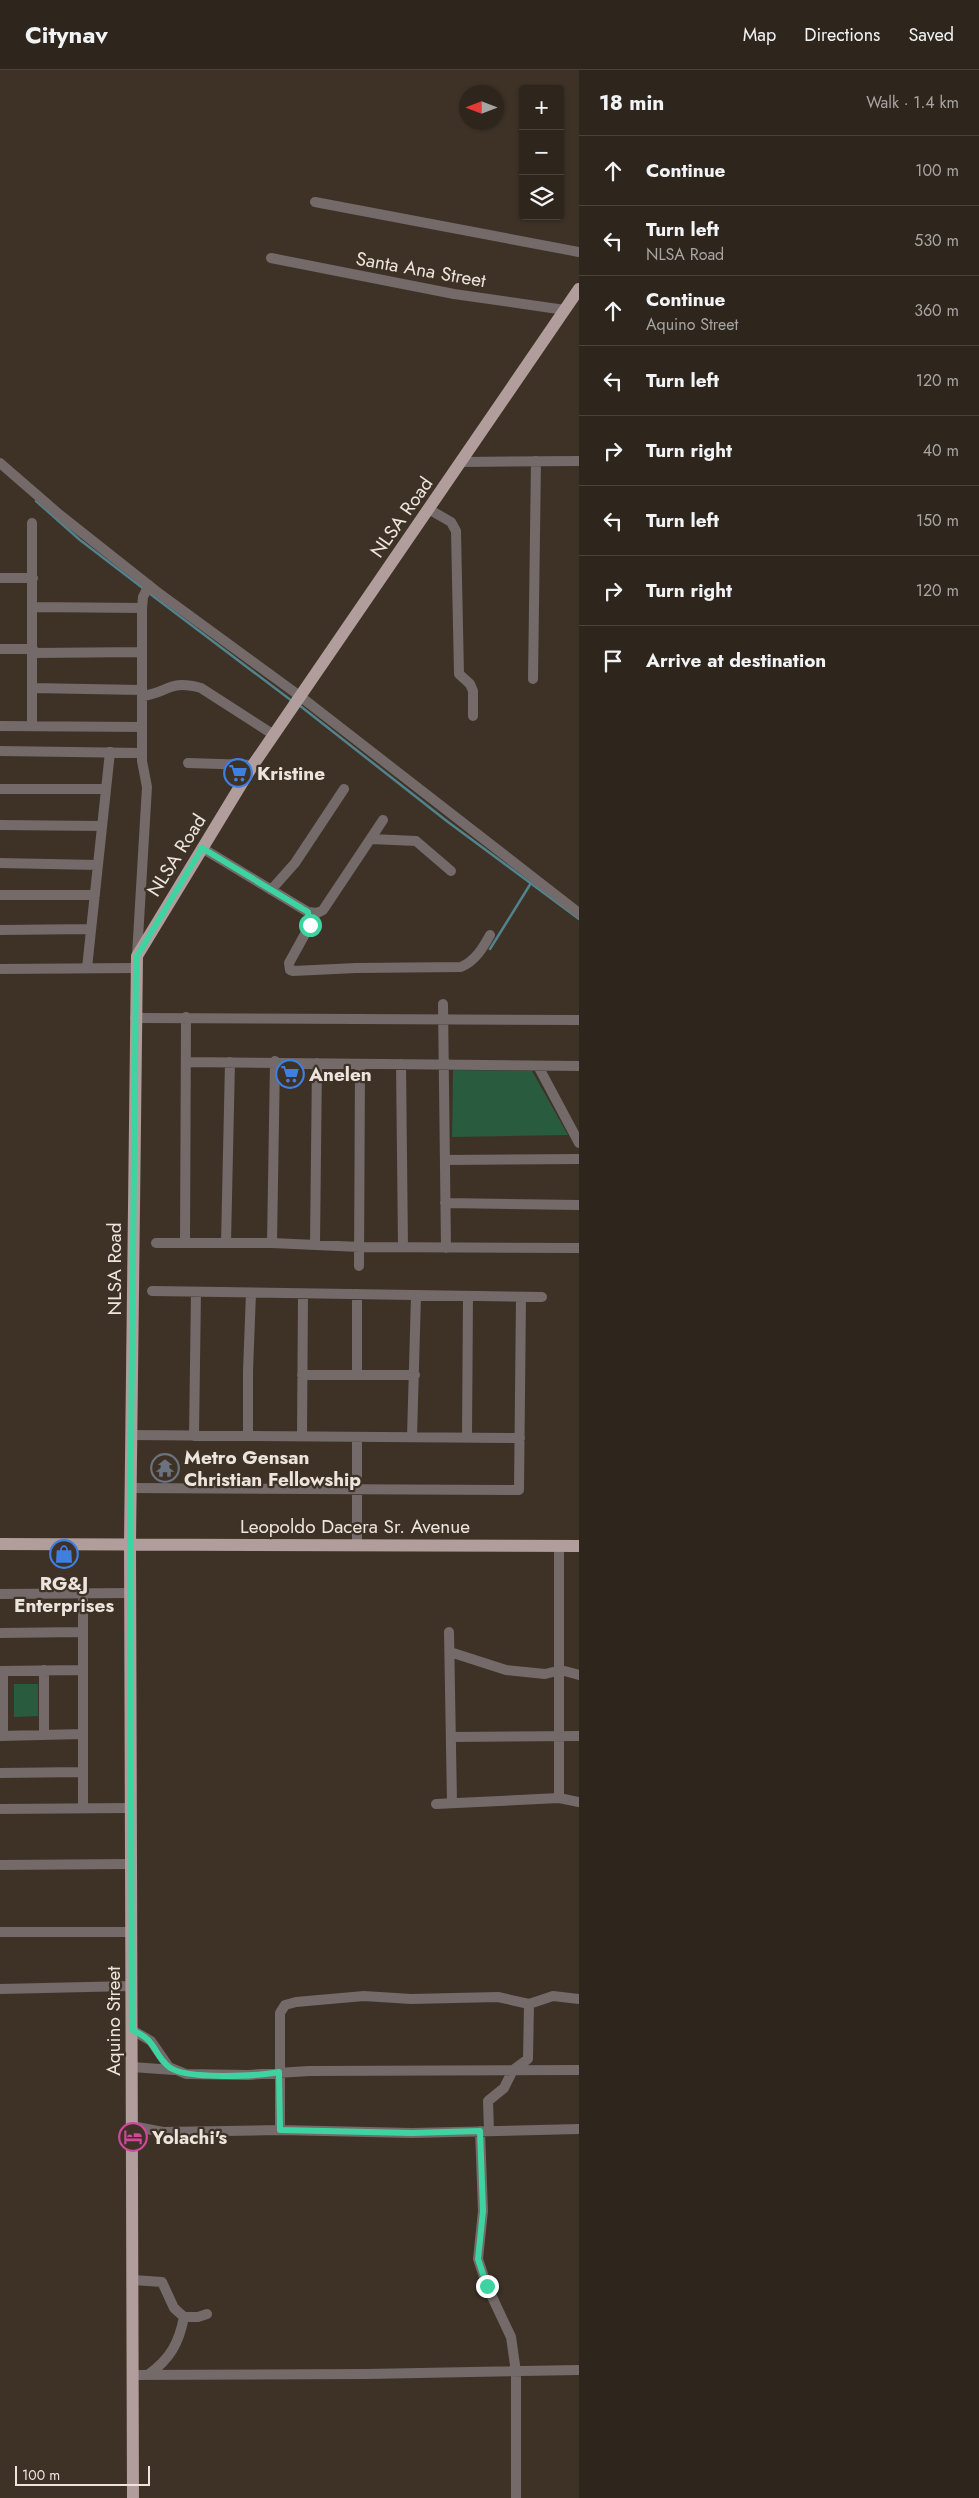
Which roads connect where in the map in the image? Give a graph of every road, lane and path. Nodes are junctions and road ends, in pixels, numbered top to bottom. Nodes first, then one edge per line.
1 (315, 202) dead end
2 (579, 252) edge
3 (271, 258) dead end
4 (579, 289) edge
5 (565, 310) junction
6 (536, 461) junction
7 (579, 461) edge
8 (462, 462) junction
9 (0, 463) edge
10 (430, 510) junction
11 (32, 523) dead end
12 (0, 578) edge
13 (33, 578) junction
14 (145, 595) junction
15 (33, 607) junction
16 (0, 649) edge
17 (32, 651) junction
18 (142, 652) junction
19 (533, 679) dead end
20 (32, 688) junction
21 (142, 693) junction
22 (298, 701) junction
23 (473, 716) dead end
24 (32, 725) junction
25 (0, 726) edge
26 (142, 727) junction
27 (274, 735) junction
28 (0, 751) edge
29 (110, 752) junction
30 (142, 753) junction
31 (188, 763) dead end
32 (253, 765) junction
33 (0, 788) edge
34 (106, 789) junction
35 (344, 789) dead end
36 (382, 820) dead end
37 (0, 825) edge
38 (102, 826) junction
39 (370, 839) junction
40 (202, 848) junction
41 (0, 863) edge
42 (98, 865) junction
43 (451, 871) dead end
44 (271, 890) junction
45 (0, 895) edge
46 (95, 895) junction
47 (308, 912) junction
48 (579, 913) edge
49 (0, 930) edge
50 (91, 930) junction
51 (490, 935) dead end
52 (136, 962) junction
53 (87, 968) junction
54 (0, 969) edge
55 (443, 1004) dead end
56 (186, 1017) junction
57 (135, 1018) junction
58 (444, 1020) junction
59 (579, 1020) edge
60 (187, 1062) junction
61 (230, 1062) junction
62 (275, 1062) junction
63 (317, 1063) junction
64 (360, 1064) junction
65 (401, 1064) junction
66 (444, 1064) junction
67 (538, 1066) junction
68 (579, 1066) edge
69 (579, 1143) edge
70 (579, 1159) edge
71 (445, 1160) junction
72 (445, 1203) junction
73 (579, 1205) edge
74 (156, 1243) dead end
75 (185, 1243) junction
76 (226, 1243) junction
77 (272, 1243) junction
78 (315, 1244) junction
79 (360, 1247) junction
80 (403, 1247) junction
81 (446, 1248) junction
82 (579, 1248) edge
83 (359, 1266) dead end
84 (152, 1291) dead end
85 (196, 1292) junction
86 (251, 1293) junction
87 (303, 1294) junction
88 (357, 1294) junction
89 (416, 1296) junction
90 (468, 1296) junction
91 (521, 1297) junction
92 (542, 1298) dead end
93 (302, 1375) junction
94 (357, 1375) junction
95 (415, 1375) junction
96 (132, 1435) junction
97 (194, 1436) junction
98 (248, 1436) junction
99 (302, 1436) junction
100 (357, 1437) junction
101 (412, 1437) junction
102 (467, 1437) junction
103 (520, 1438) junction
104 (131, 1488) junction
105 (357, 1489) junction
106 (130, 1543) junction
107 (0, 1544) edge
108 (357, 1544) junction
109 (559, 1546) junction
110 (579, 1546) edge
111 (131, 1593) junction
112 (0, 1594) edge
113 (83, 1594) junction
114 (82, 1632) junction
115 (449, 1632) dead end
116 (0, 1633) edge
117 (450, 1652) junction
118 (44, 1670) junction
119 (82, 1670) junction
120 (561, 1670) junction
121 (1, 1671) edge
122 (579, 1675) edge
123 (44, 1734) junction
124 (82, 1734) junction
125 (2, 1735) edge
126 (558, 1736) junction
127 (579, 1736) edge
128 (452, 1738) junction
129 (82, 1772) junction
130 (0, 1773) edge
131 (559, 1798) junction
132 (579, 1802) edge
133 (452, 1803) junction
134 (436, 1804) dead end
135 (83, 1808) junction
136 (131, 1808) junction
137 (0, 1809) edge
138 (132, 1864) junction
139 (0, 1865) edge
140 (0, 1932) edge
141 (132, 1932) junction
142 (132, 1986) junction
143 (0, 1989) edge
144 (579, 1999) edge
145 (529, 2004) junction
146 (132, 2030) junction
147 (132, 2067) junction
148 (175, 2070) junction
149 (513, 2070) junction
150 (579, 2070) edge
151 (279, 2072) junction
152 (132, 2126) junction
153 (579, 2129) edge
154 (280, 2130) junction
155 (484, 2131) junction
156 (133, 2280) junction
157 (207, 2314) dead end
158 (184, 2317) junction
159 (579, 2370) edge
160 (516, 2372) junction
161 (133, 2374) junction
162 (149, 2374) junction
163 (133, 2498) edge
164 (516, 2498) edge

1 - 2 street
3 - 5 street, Santa Ana Street
4 - 5 main road, NLSA Road
5 - 8 main road, NLSA Road
6 - 7 street
6 - 8 street
6 - 19 street
8 - 10 main road, NLSA Road
9 - 14 street
10 - 22 main road, NLSA Road
10 - 23 street
11 - 13 street
12 - 13 street
13 - 15 street
14 - 15 street
14 - 18 street
14 - 22 street
15 - 17 street
16 - 17 street
17 - 18 street
17 - 20 street
18 - 21 street
20 - 21 street
20 - 24 street
21 - 26 street
21 - 27 street
22 - 27 main road, NLSA Road
22 - 48 street
24 - 25 street
24 - 26 street
26 - 30 street
27 - 32 main road, NLSA Road
28 - 29 street
29 - 30 street
29 - 34 street
30 - 52 street
31 - 32 street
32 - 40 main road, NLSA Road
33 - 34 street
34 - 38 street
35 - 44 street
36 - 39 street
37 - 38 street
38 - 42 street
39 - 43 street
39 - 47 street
40 - 44 street
40 - 52 main road, NLSA Road
41 - 42 street
42 - 46 street
44 - 47 street
45 - 46 street
46 - 50 street
47 - 51 street
49 - 50 street
50 - 53 street
52 - 53 street
52 - 57 main road, NLSA Road
53 - 54 street
55 - 58 street
56 - 57 street
56 - 58 street
56 - 60 street
57 - 96 main road, NLSA Road
58 - 59 street
58 - 66 street
60 - 61 street
60 - 75 street
61 - 62 street
61 - 76 street
62 - 63 street
62 - 77 street
63 - 64 street
63 - 78 street
64 - 65 street
64 - 79 street
65 - 66 street
65 - 80 street
66 - 67 street
66 - 71 street
67 - 68 street
67 - 69 street
70 - 71 street
71 - 72 street
72 - 73 street
72 - 81 street
74 - 75 street
75 - 76 street
76 - 77 street
77 - 78 street
78 - 79 street
79 - 80 street
79 - 83 street
80 - 81 street
81 - 82 street
84 - 85 street
85 - 86 street
85 - 97 street
86 - 87 street
86 - 98 street
87 - 88 street
87 - 93 street
88 - 89 street
88 - 94 street
89 - 90 street
89 - 95 street
90 - 91 street
90 - 102 street
91 - 92 street
91 - 103 street
93 - 94 street
93 - 99 street
94 - 95 street
95 - 101 street
96 - 97 street
96 - 104 main road, NLSA Road
97 - 98 street
98 - 99 street
99 - 100 street
100 - 101 street
100 - 105 street
101 - 102 street
102 - 103 street
103 - 105 street
104 - 105 street
104 - 106 main road, NLSA Road
105 - 108 street
106 - 107 main road, Leopoldo Dacera Sr. Avenue
106 - 108 main road, Leopoldo Dacera Sr. Avenue
106 - 111 main road, Aquino Street
108 - 109 main road, Leopoldo Dacera Sr. Avenue
109 - 110 main road, Leopoldo Dacera Sr. Avenue
109 - 120 street
111 - 113 street
111 - 136 main road, Aquino Street
112 - 113 street
113 - 114 street
114 - 116 street
114 - 119 street
115 - 117 street
117 - 120 street
117 - 128 street
118 - 119 street
118 - 121 street
118 - 123 street
119 - 124 street
120 - 122 street
120 - 126 street
121 - 125 street
123 - 124 street
123 - 125 street
124 - 129 street
126 - 127 street
126 - 128 street
126 - 131 street
128 - 133 street
129 - 130 street
129 - 135 street
131 - 132 street
131 - 133 street
133 - 134 street
135 - 136 street
135 - 137 street
136 - 138 main road, Aquino Street
138 - 139 street
138 - 141 main road, Aquino Street
140 - 141 street
141 - 142 main road, Aquino Street
142 - 143 street
142 - 146 main road, Aquino Street
144 - 145 street
145 - 149 street
145 - 151 street
146 - 147 main road, Aquino Street
146 - 148 street
147 - 148 street
147 - 152 main road, Aquino Street
148 - 151 street
149 - 150 street
149 - 151 street
149 - 155 street
151 - 154 street
152 - 154 street
152 - 156 main road, Aquino Street
153 - 155 street
154 - 155 street
155 - 160 street
156 - 158 street
156 - 161 main road, Aquino Street
157 - 158 street
158 - 162 street
159 - 160 street
160 - 162 street
160 - 164 street
161 - 162 street
161 - 163 main road, Aquino Street

